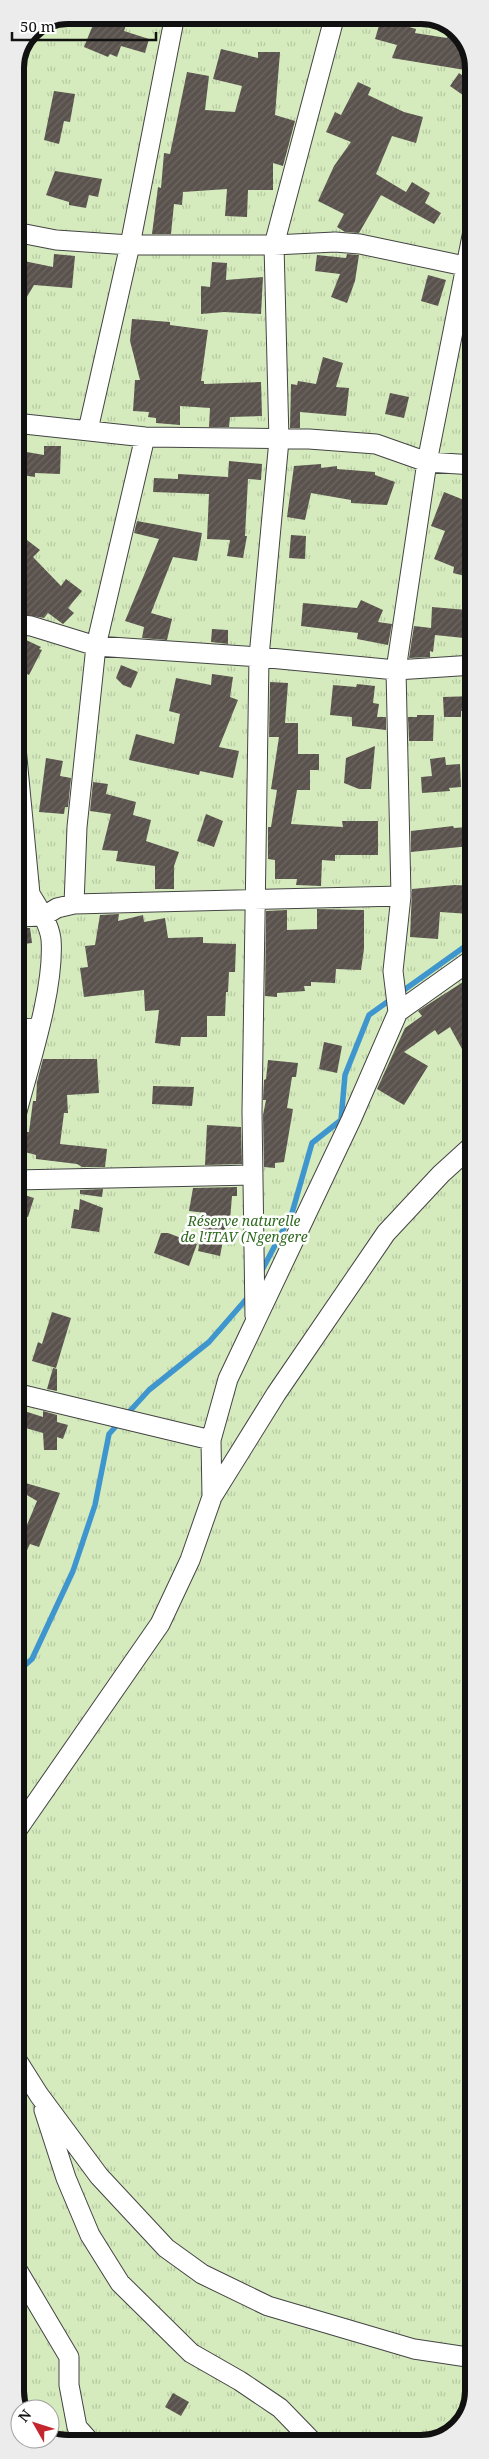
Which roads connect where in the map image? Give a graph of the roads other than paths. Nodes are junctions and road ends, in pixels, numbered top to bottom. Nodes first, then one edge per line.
1 (172, 24) edge
2 (333, 24) edge
3 (24, 234) edge
4 (130, 245) junction
5 (274, 245) junction
6 (465, 266) edge
7 (465, 290) edge
8 (24, 424) edge
9 (88, 430) junction
10 (145, 437) junction
11 (278, 440) junction
12 (427, 462) junction
13 (465, 464) edge
14 (24, 625) edge
15 (96, 646) junction
16 (259, 657) junction
17 (465, 666) edge
18 (396, 670) junction
19 (24, 829) edge
20 (401, 896) junction
21 (255, 900) junction
22 (74, 904) junction
23 (44, 916) junction
24 (24, 917) edge
25 (465, 964) edge
26 (398, 1012) junction
27 (38, 1028) junction
28 (24, 1029) edge
29 (24, 1083) edge
30 (465, 1153) edge
31 (253, 1175) junction
32 (24, 1180) edge
33 (255, 1320) junction
34 (24, 1394) edge
35 (211, 1440) junction
36 (212, 1497) junction
37 (24, 1820) edge
38 (24, 2071) edge
39 (39, 2095) junction
40 (24, 2280) edge
41 (465, 2357) edge
42 (84, 2435) edge
43 (306, 2435) edge

1 - 4 street
2 - 5 street
3 - 4 street
4 - 5 street
4 - 9 street
5 - 6 street
5 - 11 street
7 - 12 street
8 - 9 street
9 - 10 street
10 - 11 street
10 - 15 street
11 - 12 street
11 - 16 street
12 - 13 street
12 - 18 street
14 - 15 street
15 - 16 street
15 - 22 street
16 - 18 street
16 - 21 street
17 - 18 street
18 - 20 street
19 - 23 street
20 - 21 street
20 - 26 street
21 - 22 street
21 - 31 street
22 - 23 street
23 - 24 street
23 - 27 street
25 - 26 street
26 - 33 street
27 - 28 street
27 - 29 street
30 - 36 street
31 - 32 street
31 - 33 street
33 - 35 street
34 - 35 street
35 - 36 street
36 - 37 street
38 - 39 street
39 - 41 street
39 - 43 street
40 - 42 street

